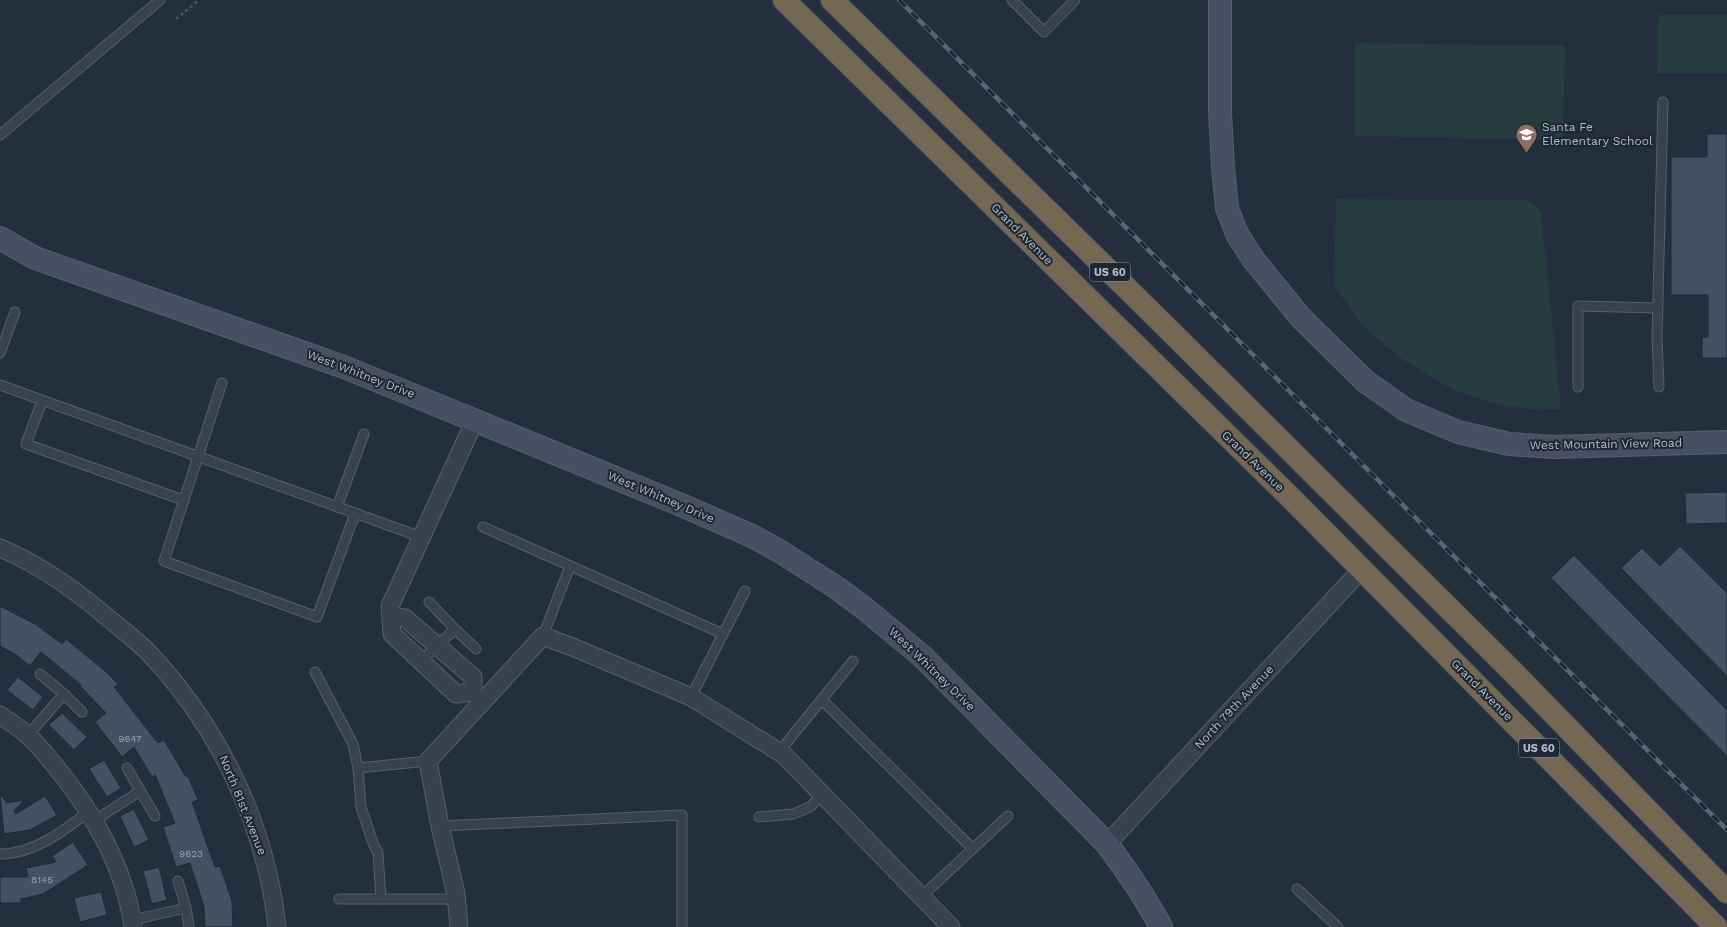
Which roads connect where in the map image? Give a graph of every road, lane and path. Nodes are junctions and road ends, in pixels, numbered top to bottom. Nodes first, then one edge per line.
1 (160, 0) edge
2 (199, 0) edge
3 (784, 0) edge
4 (832, 0) edge
5 (1012, 0) edge
6 (1075, 0) edge
7 (1220, 0) edge
8 (176, 19) dead end
9 (1663, 102) dead end
10 (0, 135) edge
11 (0, 238) edge
12 (0, 256) edge
13 (35, 258) junction
14 (1658, 308) junction
15 (15, 312) dead end
16 (0, 353) edge
17 (222, 383) dead end
18 (0, 385) edge
19 (1578, 387) dead end
20 (1658, 387) dead end
21 (42, 400) junction
22 (475, 420) junction
23 (364, 434) dead end
24 (1727, 442) edge
25 (197, 457) junction
26 (183, 500) junction
27 (336, 507) junction
28 (355, 514) junction
29 (483, 527) dead end
30 (421, 537) junction
31 (0, 548) edge
32 (570, 566) junction
33 (1361, 570) junction
34 (745, 591) dead end
35 (430, 602) dead end
36 (391, 616) junction
37 (454, 629) junction
38 (723, 634) junction
39 (543, 636) junction
40 (438, 646) junction
41 (476, 649) dead end
42 (853, 661) dead end
43 (420, 662) junction
44 (315, 672) dead end
45 (40, 674) dead end
46 (64, 694) junction
47 (478, 696) junction
48 (691, 697) junction
49 (822, 700) junction
50 (82, 712) dead end
51 (0, 715) edge
52 (28, 735) junction
53 (779, 752) junction
54 (428, 761) junction
55 (127, 768) dead end
56 (358, 768) junction
57 (140, 791) junction
58 (822, 794) junction
59 (155, 816) dead end
60 (759, 816) dead end
61 (1008, 816) dead end
62 (91, 817) junction
63 (440, 826) junction
64 (1107, 844) junction
65 (972, 848) junction
66 (0, 854) edge
67 (178, 881) dead end
68 (1298, 889) dead end
69 (1727, 892) edge
70 (921, 897) junction
71 (339, 899) dead end
72 (381, 899) junction
73 (456, 899) junction
74 (186, 908) junction
75 (132, 923) edge
76 (189, 927) edge
77 (277, 927) edge
78 (459, 927) edge
79 (682, 927) edge
80 (951, 927) edge
81 (1161, 927) edge
82 (1338, 927) edge
83 (1716, 927) edge

1 - 10 lane
2 - 8 path
3 - 33 highway, Grand Avenue / US 60
4 - 69 highway, US 60
5 - 6 lane
7 - 24 street, West Mountain View Road
9 - 14 lane
11 - 13 street, West Whitney Drive
12 - 13 street, West Whitney Drive
13 - 22 street, West Whitney Drive
14 - 19 lane
14 - 20 lane
15 - 16 lane
17 - 25 lane
18 - 21 lane
21 - 25 lane
21 - 26 lane
22 - 30 street
22 - 64 street, West Whitney Drive
23 - 27 lane
25 - 26 lane
25 - 27 lane
26 - 28 lane
27 - 28 lane
28 - 30 lane
29 - 32 lane
30 - 36 street
31 - 77 street, North 81st Avenue
32 - 38 lane
32 - 39 lane
33 - 64 street, North 79th Avenue
33 - 83 highway, Grand Avenue / US 60
34 - 38 lane
35 - 37 lane
36 - 40 street
36 - 43 street
37 - 40 lane
37 - 41 lane
38 - 48 lane
39 - 47 street
39 - 48 street
40 - 43 lane
40 - 47 street
42 - 49 lane
43 - 47 street
44 - 56 lane
45 - 46 lane
46 - 50 lane
46 - 52 lane
47 - 54 street
48 - 53 street
49 - 53 lane
49 - 65 lane
51 - 52 street
52 - 62 street
53 - 58 street
54 - 56 lane
54 - 63 street
55 - 57 lane
56 - 72 lane
57 - 59 lane
57 - 62 lane
58 - 60 lane
58 - 70 street
61 - 65 lane
62 - 66 lane
62 - 75 street
63 - 73 street
63 - 79 lane
64 - 81 street, West Whitney Drive
65 - 70 lane
67 - 74 lane
68 - 82 lane
70 - 80 street
71 - 72 lane
72 - 73 lane
73 - 78 street
74 - 75 lane
74 - 76 lane

